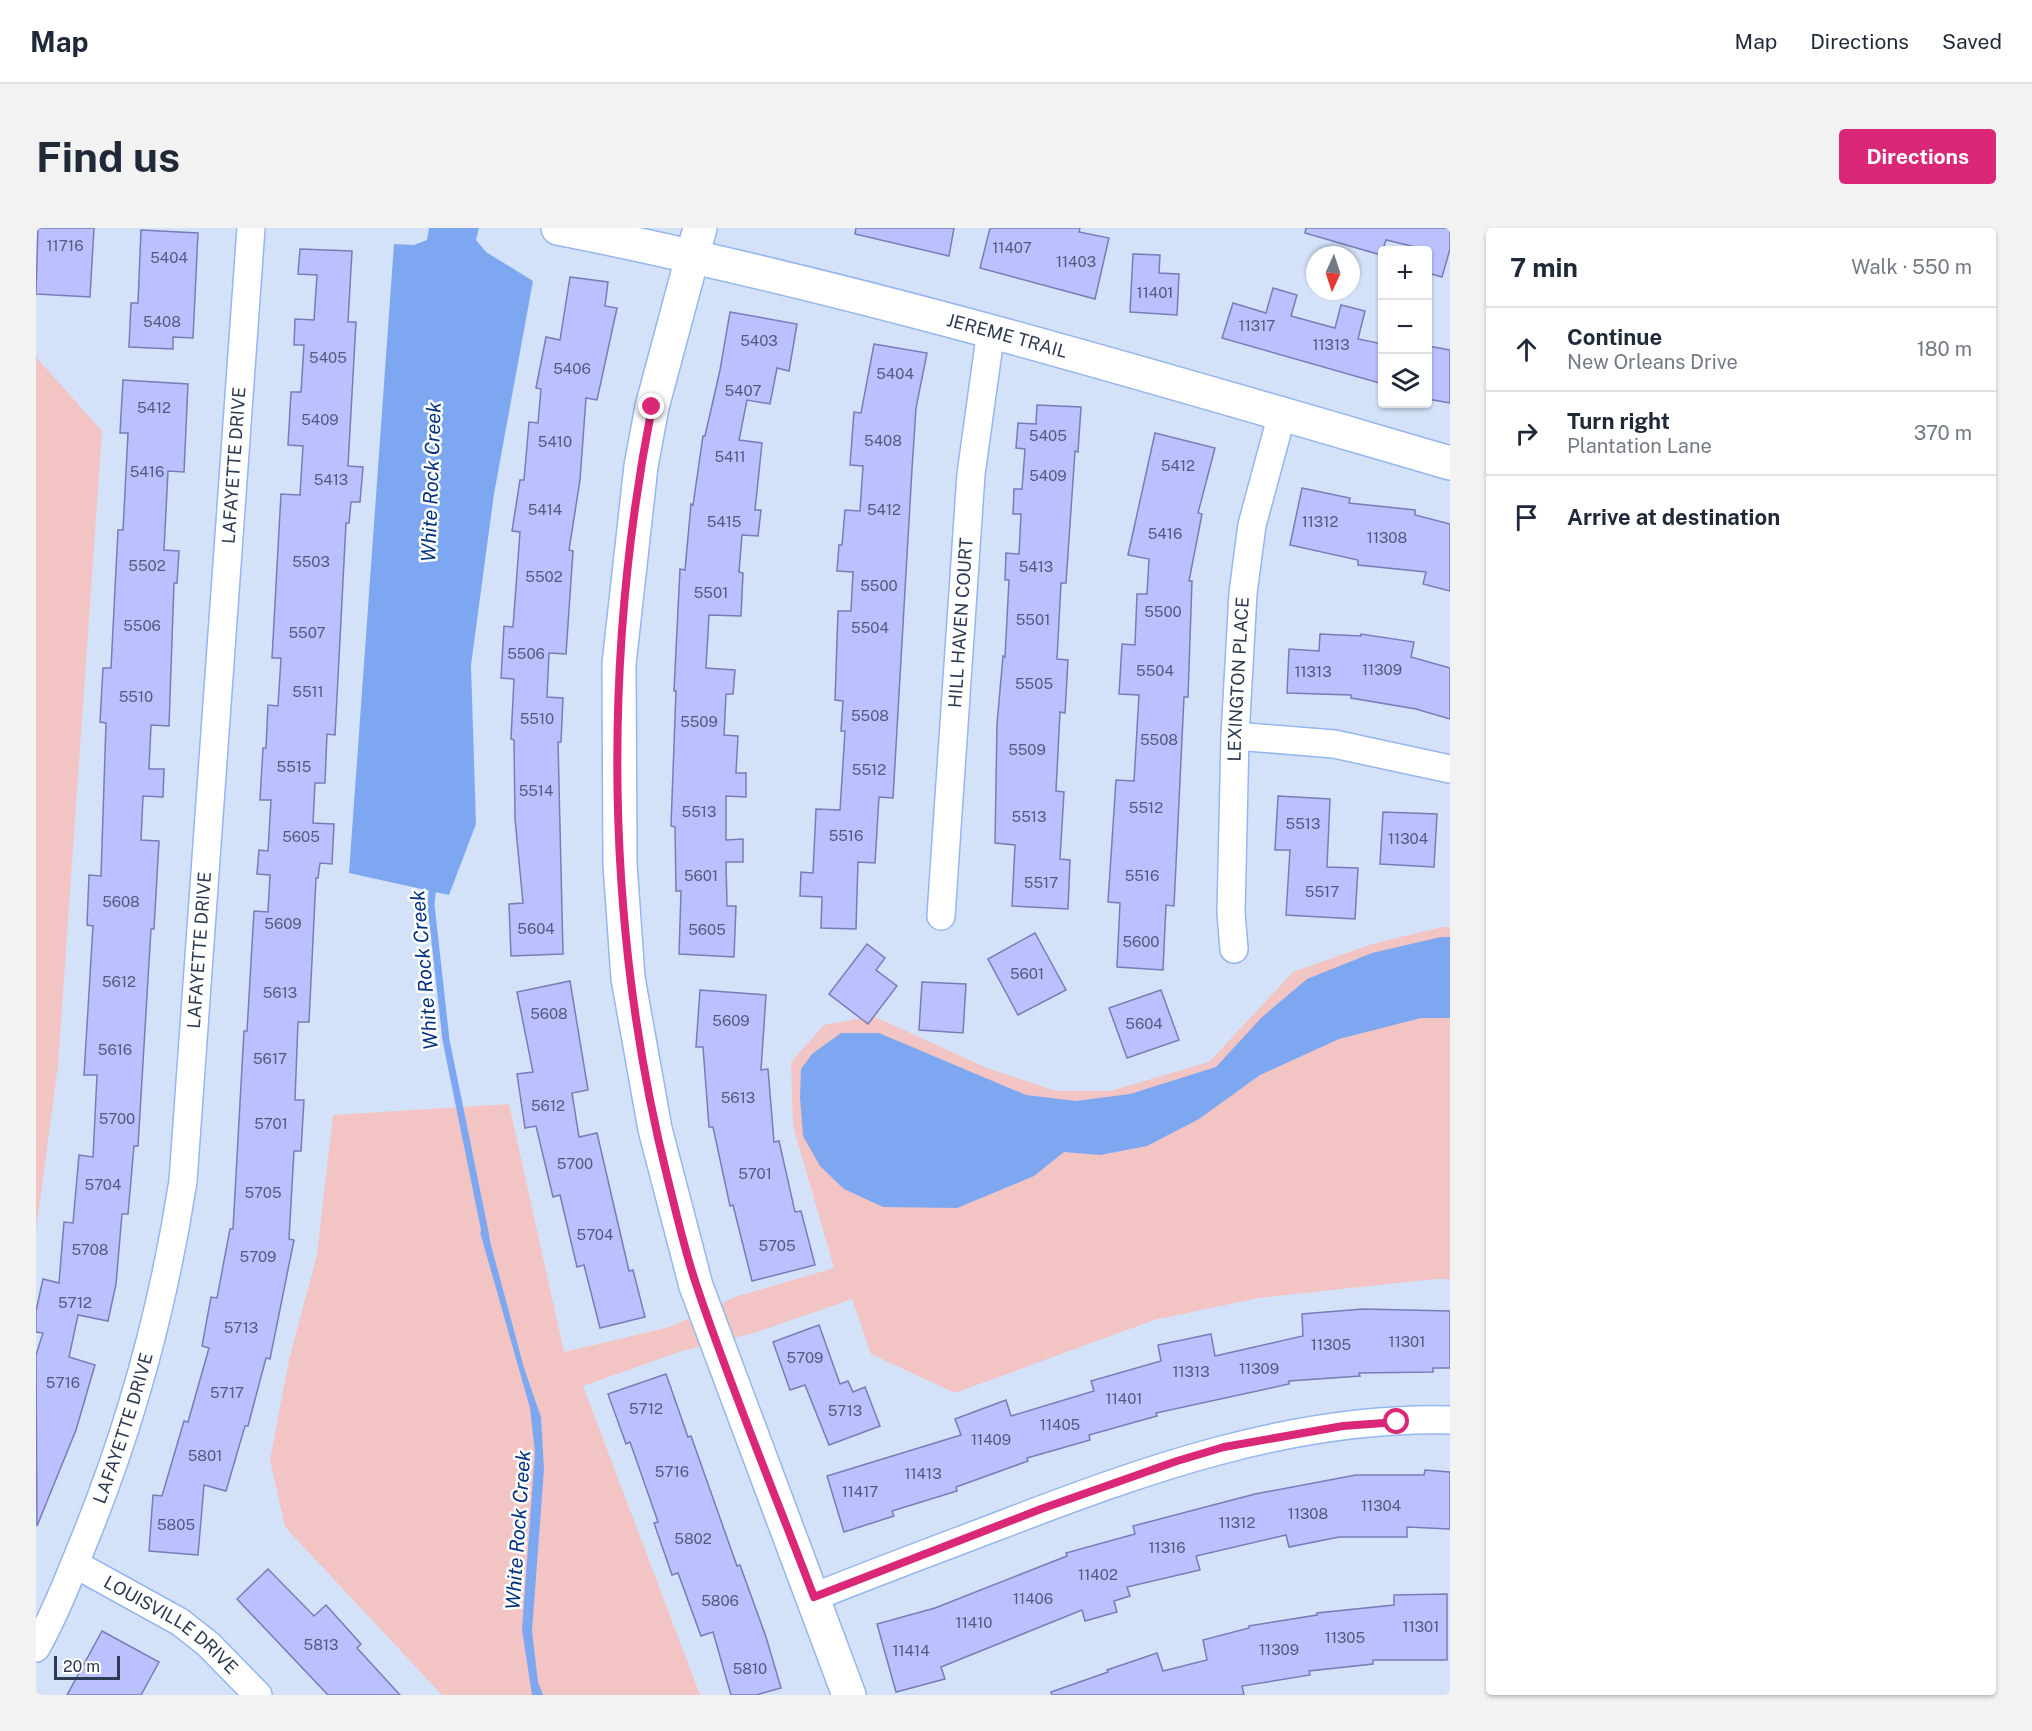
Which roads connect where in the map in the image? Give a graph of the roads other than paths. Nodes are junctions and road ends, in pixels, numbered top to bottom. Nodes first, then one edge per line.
1 (251, 228) edge
2 (558, 228) edge
3 (697, 242) edge
4 (991, 330) junction
5 (1282, 414) junction
6 (1450, 463) edge
7 (1235, 736) junction
8 (1450, 769) edge
9 (941, 916) dead end
10 (1234, 949) dead end
11 (1450, 1420) edge
12 (75, 1564) junction
13 (814, 1597) junction
14 (36, 1648) edge
15 (258, 1695) edge
16 (849, 1695) edge

1 - 12 street, LAFAYETTE DRIVE
2 - 3 street, JEREME TRAIL
3 - 4 street, JEREME TRAIL
3 - 13 street
4 - 5 street, JEREME TRAIL
4 - 9 street, HILL HAVEN COURT
5 - 6 street, JEREME TRAIL
5 - 7 street, LEXINGTON PLACE
7 - 8 street
7 - 10 street, LEXINGTON PLACE
11 - 13 street
12 - 14 street, LAFAYETTE DRIVE
12 - 15 street, LOUISVILLE DRIVE
13 - 16 street

